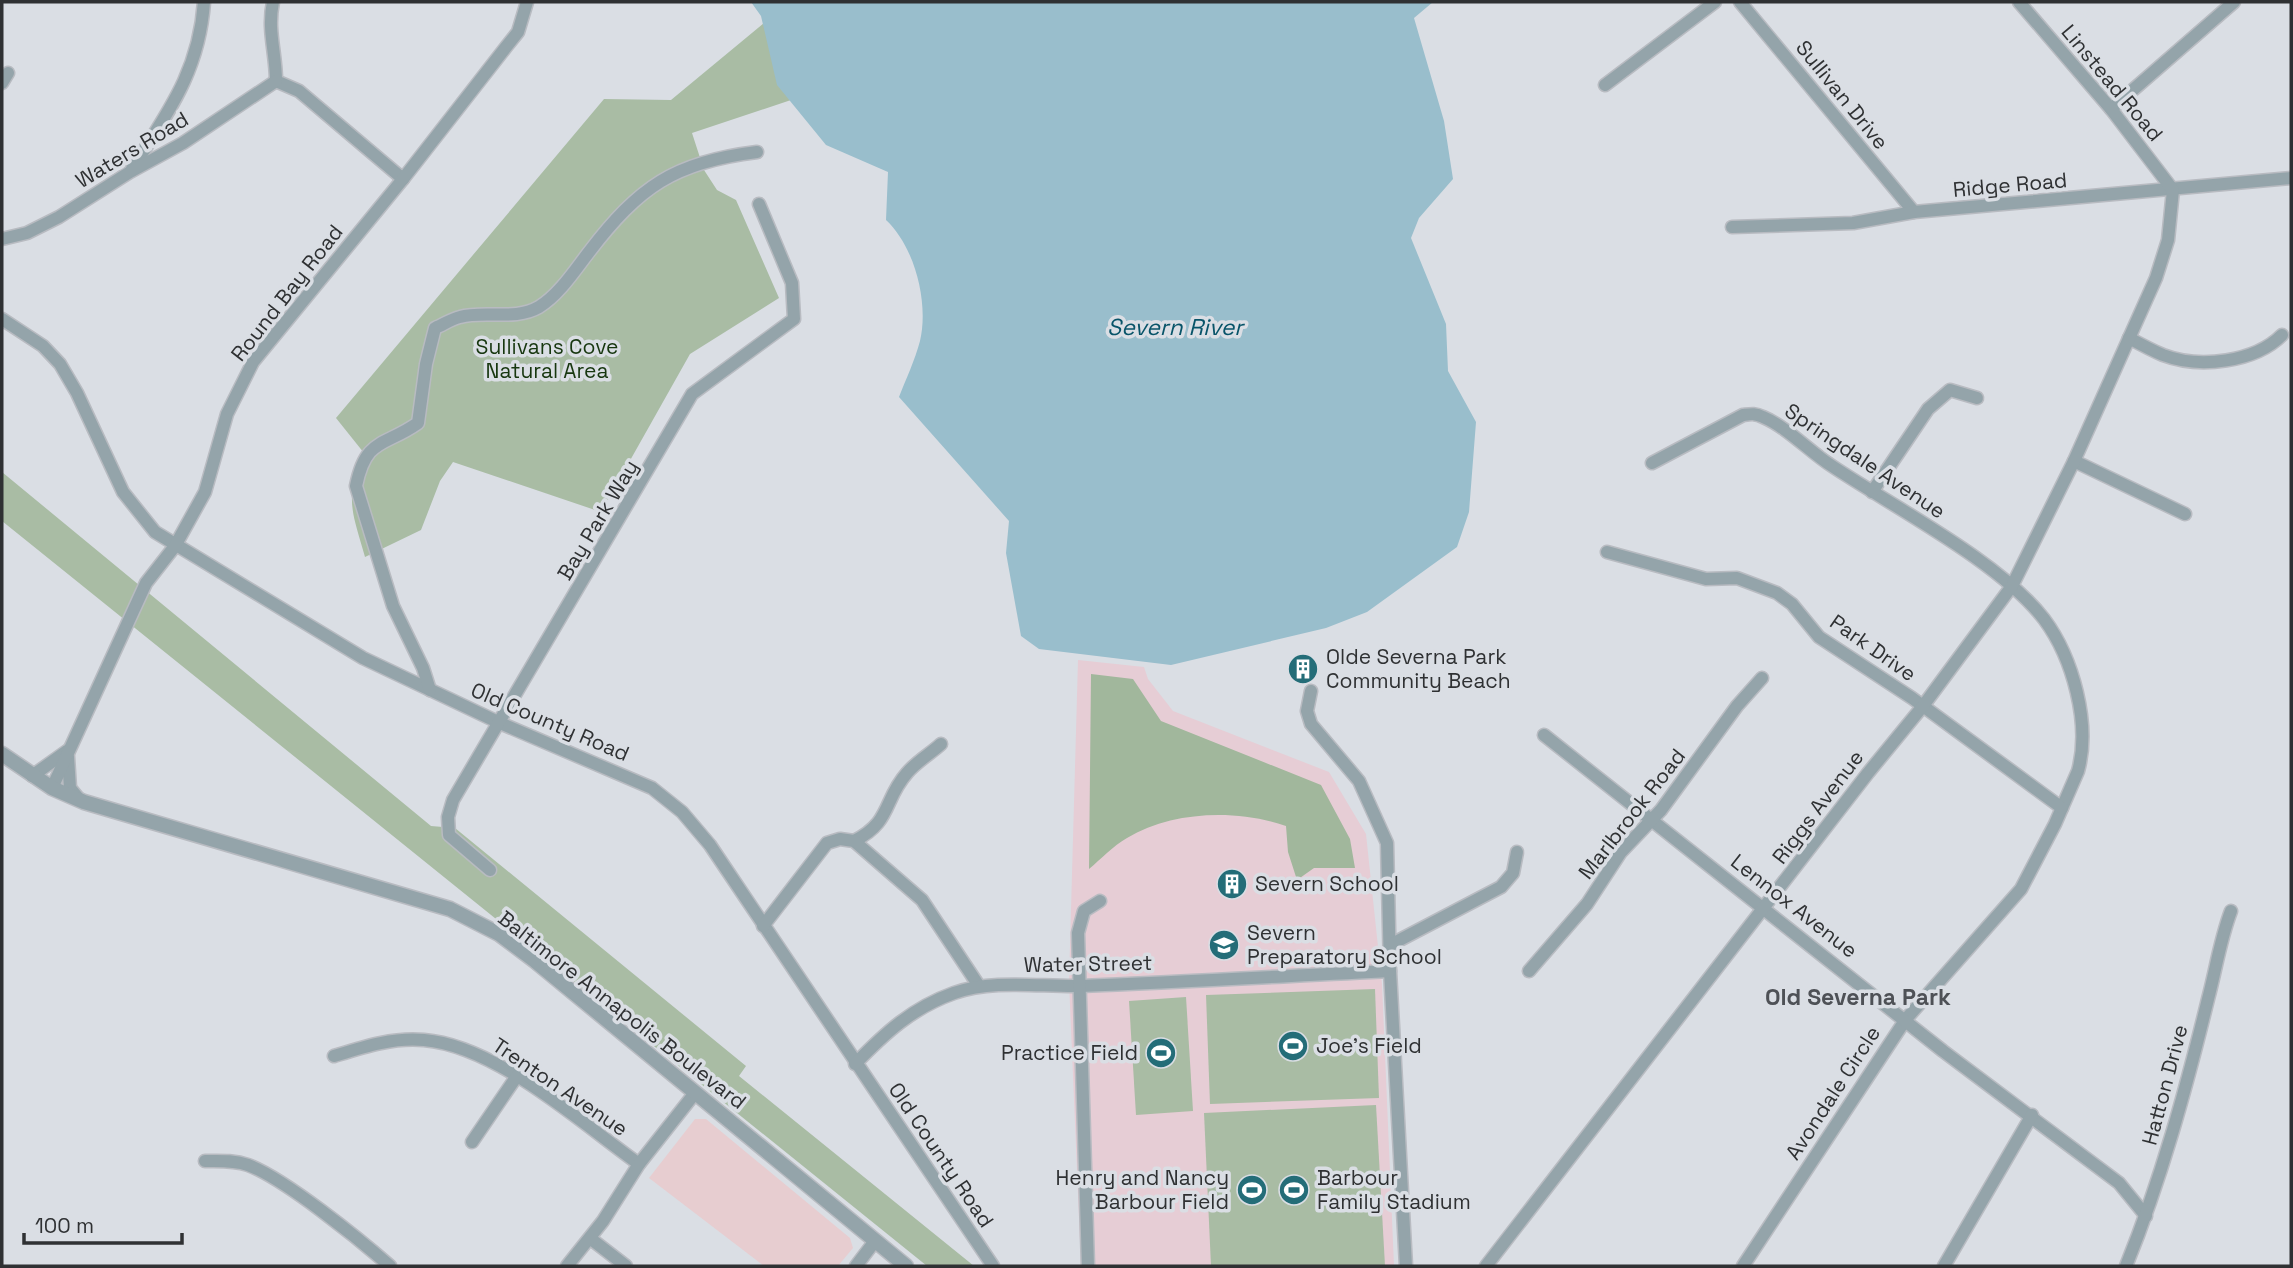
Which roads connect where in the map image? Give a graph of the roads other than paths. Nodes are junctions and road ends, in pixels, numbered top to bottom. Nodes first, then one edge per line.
1 (204, 2) edge
2 (273, 2) edge
3 (527, 2) edge
4 (1715, 2) edge
5 (1740, 2) edge
6 (2019, 2) edge
7 (2234, 2) edge
8 (276, 81) junction
9 (1605, 85) dead end
10 (2111, 109) junction
11 (757, 152) dead end
12 (130, 172) junction
13 (2291, 178) edge
14 (403, 179) junction
15 (2173, 190) junction
16 (759, 204) dead end
17 (1914, 212) junction
18 (1732, 227) dead end
19 (2, 239) edge
20 (2, 319) edge
21 (2282, 335) dead end
22 (2129, 338) junction
23 (1976, 398) dead end
24 (2074, 461) junction
25 (1651, 463) dead end
26 (1872, 492) junction
27 (2185, 513) dead end
28 (175, 546) junction
29 (1607, 552) dead end
30 (2012, 586) junction
31 (1762, 678) dead end
32 (430, 690) junction
33 (1311, 691) dead end
34 (1923, 706) junction
35 (500, 723) junction
36 (1544, 735) dead end
37 (941, 744) dead end
38 (69, 752) junction
39 (2, 754) edge
40 (32, 776) junction
41 (52, 788) junction
42 (79, 799) junction
43 (2062, 807) junction
44 (1651, 820) junction
45 (853, 841) junction
46 (1517, 852) dead end
47 (490, 870) dead end
48 (1100, 901) dead end
49 (1765, 908) junction
50 (2231, 911) dead end
51 (763, 926) junction
52 (1391, 944) junction
53 (1390, 971) junction
54 (1529, 971) dead end
55 (979, 986) junction
56 (1079, 986) junction
57 (1906, 1019) junction
58 (334, 1056) dead end
59 (855, 1064) junction
60 (517, 1076) junction
61 (695, 1093) junction
62 (2032, 1115) junction
63 (472, 1142) dead end
64 (205, 1161) dead end
65 (639, 1164) junction
66 (2146, 1216) junction
67 (591, 1238) junction
68 (875, 1241) junction
69 (390, 1266) edge
70 (567, 1266) edge
71 (626, 1266) edge
72 (856, 1266) edge
73 (906, 1266) edge
74 (993, 1266) edge
75 (1088, 1266) edge
76 (1406, 1266) edge
77 (1486, 1266) edge
78 (1743, 1266) edge
79 (1944, 1266) edge
80 (2126, 1266) edge

1 - 12 street
2 - 8 street
3 - 14 street, Round Bay Road
4 - 9 street
5 - 17 street, Sullivan Drive
6 - 10 street, Linstead Road
7 - 10 street
8 - 12 street, Waters Road
8 - 14 street
10 - 15 street, Linstead Road
11 - 32 street
12 - 19 street, Waters Road
13 - 15 street, Ridge Road
14 - 28 street, Round Bay Road
15 - 17 street, Ridge Road
15 - 22 street, Riggs Avenue
16 - 35 street, Bay Park Way
17 - 18 street, Ridge Road
20 - 28 street, Old County Road
21 - 22 street
22 - 24 street, Riggs Avenue
23 - 26 street
24 - 27 street
24 - 30 street, Riggs Avenue
25 - 26 street, Springdale Avenue
26 - 30 street, Springdale Avenue
28 - 32 street, Old County Road
28 - 38 street, Round Bay Road
29 - 34 street, Park Drive
30 - 34 street, Riggs Avenue
30 - 43 street, Avondale Circle
31 - 44 street, Marlbrook Road
32 - 35 street, Old County Road
33 - 52 street
34 - 43 street, Park Drive
34 - 49 street, Riggs Avenue
35 - 47 street, Bay Park Way
35 - 51 street, Old County Road
36 - 44 street, Lennox Avenue
37 - 45 street
38 - 40 street
38 - 41 street, Round Bay Road
38 - 42 street
39 - 40 street, Baltimore Annapolis Boulevard
40 - 41 street, Baltimore Annapolis Boulevard
41 - 42 street, Baltimore Annapolis Boulevard
42 - 61 street, Baltimore Annapolis Boulevard
43 - 57 street, Avondale Circle
44 - 49 street, Lennox Avenue
44 - 54 street, Marlbrook Road
45 - 51 street
45 - 55 street
46 - 52 street
48 - 56 street
49 - 57 street, Lennox Avenue
49 - 77 street, Riggs Avenue
50 - 66 street, Hatton Drive
51 - 59 street, Old County Road
52 - 53 street
53 - 56 street, Water Street
53 - 76 street
55 - 56 street, Water Street
55 - 59 street, Water Street
56 - 75 street
57 - 62 street, Lennox Avenue
57 - 78 street, Avondale Circle
58 - 60 street, Trenton Avenue
59 - 74 street, Old County Road
60 - 63 street
60 - 65 street, Trenton Avenue
61 - 65 street
61 - 68 street, Baltimore Annapolis Boulevard
62 - 66 street, Lennox Avenue
62 - 79 street
64 - 69 street
65 - 67 street
66 - 80 street, Hatton Drive
67 - 70 street
67 - 71 street
68 - 72 street
68 - 73 street, Baltimore Annapolis Boulevard

